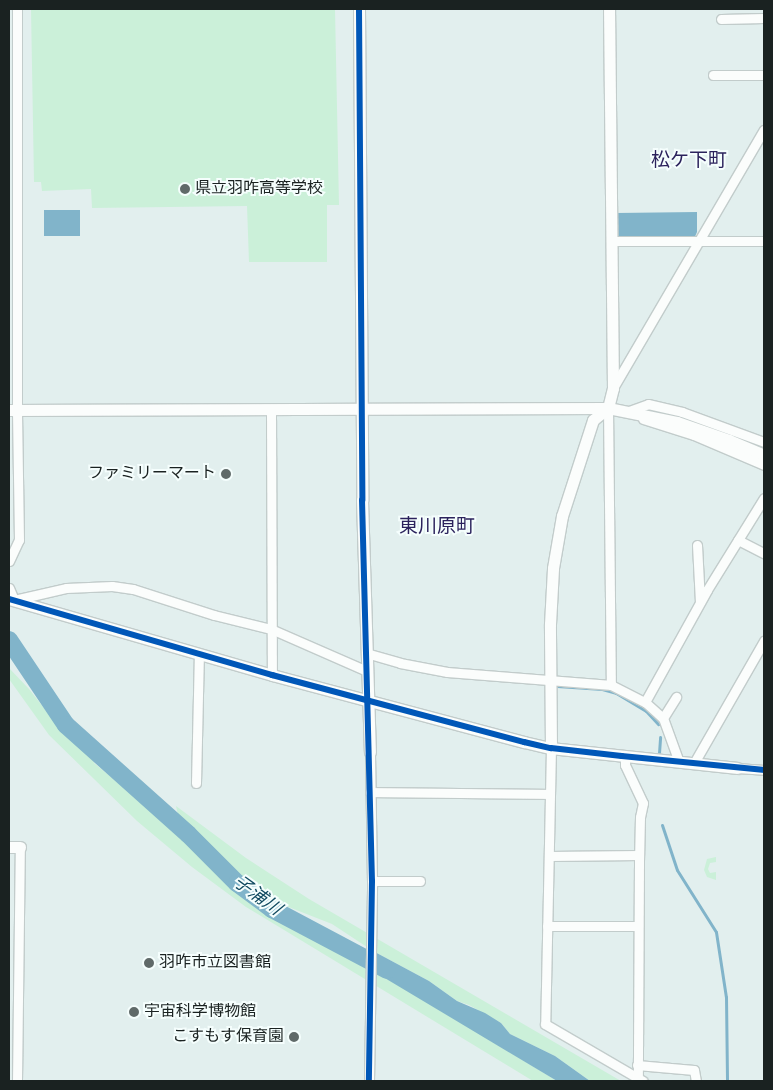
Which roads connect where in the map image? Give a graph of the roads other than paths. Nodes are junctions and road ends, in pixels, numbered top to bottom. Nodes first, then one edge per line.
1 (17, 9) edge
2 (359, 9) edge
3 (609, 9) edge
4 (764, 18) edge
5 (721, 19) dead end
6 (764, 75) edge
7 (713, 76) dead end
8 (764, 130) edge
9 (611, 241) junction
10 (700, 241) junction
11 (764, 241) edge
12 (613, 388) junction
13 (361, 408) junction
14 (608, 408) junction
15 (13, 410) edge
16 (271, 410) junction
17 (629, 411) junction
18 (764, 442) edge
19 (764, 455) edge
20 (764, 465) edge
21 (764, 498) edge
22 (738, 540) junction
23 (697, 545) dead end
24 (764, 552) edge
25 (9, 561) edge
26 (9, 588) edge
27 (11, 599) edge
28 (700, 602) junction
29 (271, 629) junction
30 (764, 641) edge
31 (366, 653) junction
32 (199, 654) junction
33 (367, 671) junction
34 (272, 674) junction
35 (550, 681) junction
36 (611, 686) junction
37 (676, 698) dead end
38 (368, 700) junction
39 (645, 702) junction
40 (663, 718) junction
41 (551, 748) junction
42 (370, 752) joint
43 (625, 756) junction
44 (679, 762) junction
45 (694, 763) junction
46 (737, 768) joint
47 (764, 770) edge
48 (196, 783) dead end
49 (370, 792) junction
50 (550, 794) junction
51 (14, 847) edge
52 (549, 856) junction
53 (639, 856) junction
54 (420, 880) dead end
55 (372, 881) junction
56 (9, 905) edge
57 (20, 905) junction
58 (547, 926) junction
59 (638, 926) junction
60 (9, 960) edge
61 (19, 960) junction
62 (14, 1015) edge
63 (637, 1065) junction
64 (12, 1069) edge
65 (641, 1080) edge
66 (17, 1081) edge
67 (369, 1081) edge
68 (696, 1081) edge

1 - 15 street
2 - 13 street
3 - 9 street
4 - 5 street
6 - 7 street
8 - 10 street
9 - 10 street
9 - 12 street
10 - 11 street
10 - 12 street
12 - 14 street
13 - 14 street
13 - 16 street
13 - 31 street
14 - 17 street
14 - 35 street
14 - 36 street
15 - 16 street
15 - 25 street
16 - 29 street
17 - 18 street
17 - 19 street
17 - 20 street
21 - 22 street
22 - 24 street
22 - 28 street
23 - 28 street
26 - 27 street
27 - 29 street
27 - 32 street
28 - 39 street
29 - 33 street
29 - 34 street
30 - 45 street
31 - 33 street
31 - 35 street
32 - 34 street
32 - 48 street
33 - 38 street
34 - 38 street
35 - 36 street
35 - 41 street
36 - 39 street
37 - 40 street
38 - 41 street
38 - 42 street
39 - 40 street
40 - 44 street
41 - 43 street
41 - 50 street
42 - 49 street
43 - 44 street
43 - 53 street
44 - 45 street
45 - 46 street
46 - 47 street
49 - 50 street
49 - 55 street
50 - 52 street
51 - 57 street
52 - 53 street
52 - 58 street
53 - 59 street
54 - 55 street
55 - 67 street
56 - 57 street
57 - 61 street
58 - 59 street
58 - 65 street
59 - 63 street
60 - 61 street
61 - 62 street
62 - 64 street
63 - 65 street
63 - 68 street
64 - 66 street

